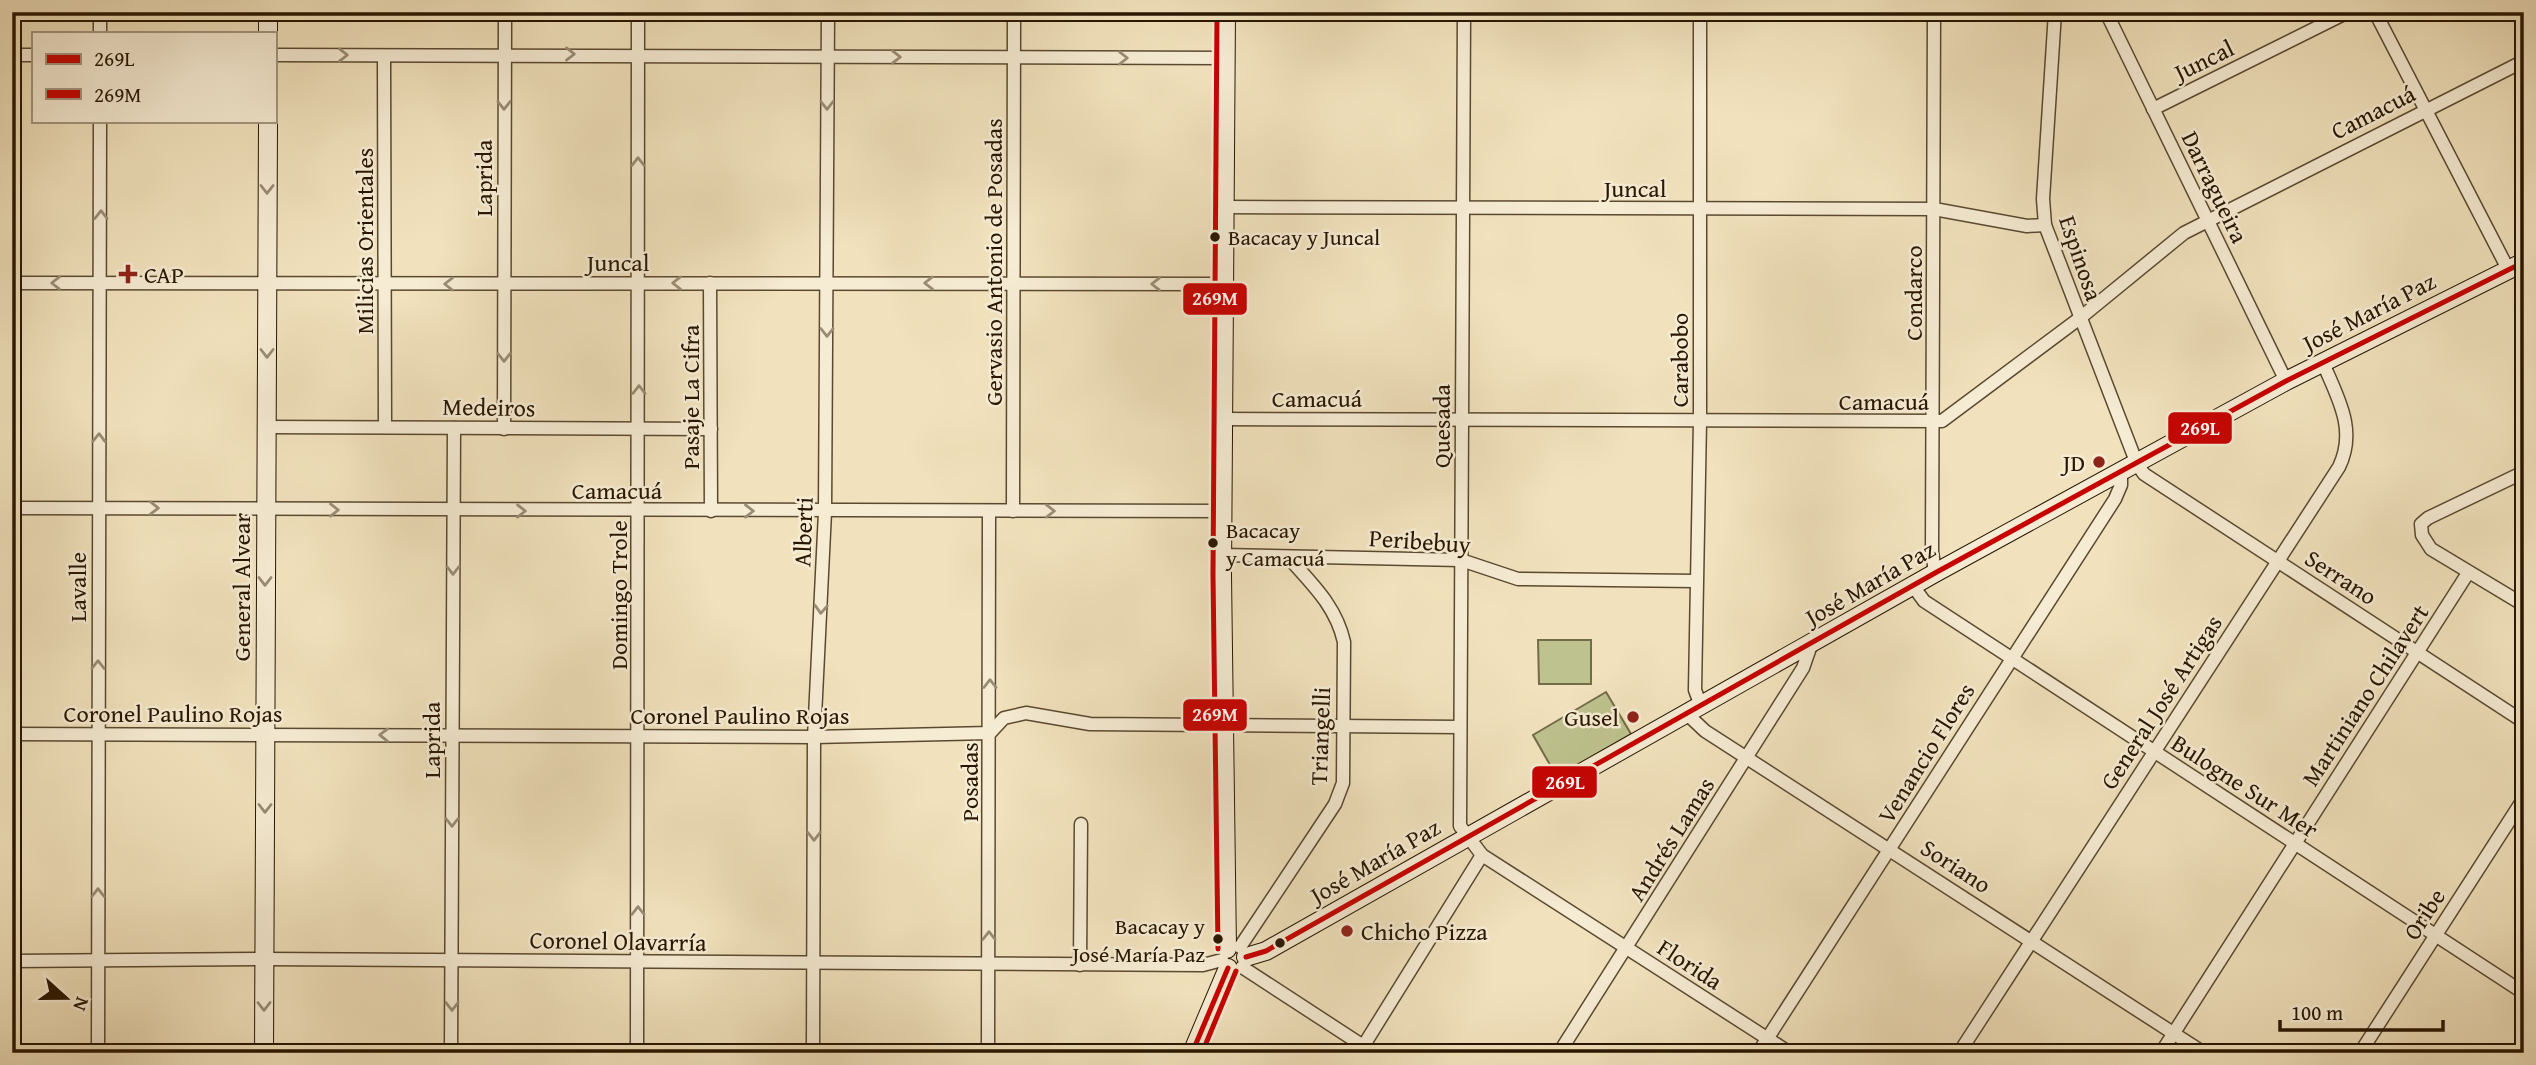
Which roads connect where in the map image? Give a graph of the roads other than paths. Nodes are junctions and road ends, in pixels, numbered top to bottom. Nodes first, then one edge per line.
1 (100, 12) edge
2 (268, 12) edge
3 (505, 12) edge
4 (638, 12) edge
5 (828, 12) edge
6 (1014, 12) edge
7 (1226, 12) edge
8 (1464, 12) edge
9 (1700, 12) edge
10 (1934, 12) edge
11 (2055, 12) edge
12 (2106, 12) edge
13 (2348, 12) edge
14 (2375, 12) edge
15 (100, 32) edge
16 (268, 32) edge
17 (505, 53) junction
18 (638, 54) junction
19 (12, 55) edge
20 (32, 55) edge
21 (276, 55) edge
22 (384, 56) junction
23 (827, 57) junction
24 (1014, 57) junction
25 (1226, 58) junction
26 (2524, 61) edge
27 (2153, 108) junction
28 (2425, 109) junction
29 (100, 122) edge
30 (268, 122) edge
31 (1224, 206) junction
32 (1463, 209) junction
33 (1699, 209) junction
34 (1934, 209) junction
35 (2208, 219) junction
36 (2045, 225) junction
37 (2516, 265) edge
38 (12, 283) edge
39 (100, 283) junction
40 (639, 283) junction
41 (710, 283) junction
42 (827, 283) junction
43 (385, 284) junction
44 (504, 284) junction
45 (1014, 284) junction
46 (1224, 284) junction
47 (267, 285) junction
48 (2080, 318) junction
49 (2322, 363) junction
50 (2286, 381) junction
51 (1223, 419) junction
52 (1462, 421) junction
53 (1700, 421) junction
54 (1934, 423) junction
55 (267, 426) junction
56 (386, 427) junction
57 (454, 428) junction
58 (504, 429) junction
59 (639, 429) junction
60 (711, 429) junction
61 (2129, 469) junction
62 (2524, 472) edge
63 (12, 508) edge
64 (99, 508) junction
65 (266, 509) junction
66 (453, 511) junction
67 (640, 511) junction
68 (712, 511) junction
69 (1013, 511) junction
70 (1223, 511) junction
71 (825, 512) junction
72 (989, 512) junction
73 (1223, 555) junction
74 (1288, 557) junction
75 (1461, 560) junction
76 (2277, 560) junction
77 (1935, 573) junction
78 (2468, 573) junction
79 (1696, 581) junction
80 (1913, 586) junction
81 (2524, 605) edge
82 (1811, 645) junction
83 (2417, 652) junction
84 (2011, 658) junction
85 (1694, 710) junction
86 (2524, 722) edge
87 (1343, 725) junction
88 (1223, 726) junction
89 (1460, 727) junction
90 (265, 733) junction
91 (990, 733) junction
92 (12, 734) edge
93 (98, 734) junction
94 (452, 736) junction
95 (638, 736) junction
96 (814, 737) junction
97 (2154, 751) junction
98 (1748, 757) junction
99 (2524, 799) edge
100 (1081, 824) dead end
101 (1467, 837) junction
102 (2294, 844) junction
103 (1890, 849) junction
104 (1482, 855) junction
105 (2434, 937) junction
106 (2032, 941) junction
107 (1626, 948) junction
108 (1234, 958) junction
109 (264, 959) junction
110 (452, 960) junction
111 (12, 961) edge
112 (98, 961) junction
113 (638, 962) junction
114 (813, 963) junction
115 (989, 965) junction
116 (1080, 965) junction
117 (2524, 993) edge
118 (2174, 1033) junction
119 (1767, 1038) junction
120 (1366, 1051) edge
121 (98, 1053) edge
122 (264, 1053) edge
123 (451, 1053) edge
124 (637, 1053) edge
125 (813, 1053) edge
126 (988, 1053) edge
127 (1192, 1053) edge
128 (1559, 1053) edge
129 (1758, 1053) edge
130 (1790, 1053) edge
131 (1959, 1053) edge
132 (2161, 1053) edge
133 (2204, 1053) edge
134 (2360, 1053) edge

1 - 15 street
2 - 16 street
3 - 17 street, Laprida
4 - 18 street, Domingo Trole
5 - 23 street, Alberti
6 - 24 street, Gervasio Antonio de Posadas
7 - 25 street
8 - 32 street, Quesada
9 - 33 street, Carabobo
10 - 34 street, Condarco
11 - 36 street, Espinosa
12 - 27 street, Darragueira
13 - 27 street, Juncal
14 - 28 street
17 -> 18 street
17 - 22 street
17 -> 44 street, Laprida
18 - 23 street
40 -> 18 street, Domingo Trole
19 - 20 street
21 -> 22 street
22 - 43 street, Milicias Orientales
23 -> 24 street
23 -> 42 street, Alberti
24 -> 25 street
24 - 45 street, Gervasio Antonio de Posadas
25 - 31 street
26 - 28 street, Camacuá
27 - 35 street, Darragueira
28 - 35 street, Camacuá
28 - 37 street
39 -> 29 street, Lavalle
30 -> 47 street, General Alvear
31 - 32 street, Juncal
31 - 46 street
32 - 33 street, Juncal
32 - 52 street, Quesada
33 - 34 street, Juncal
33 - 53 street, Carabobo
34 - 36 street, Juncal
34 - 54 street, Condarco
35 - 48 street, Camacuá
35 - 50 street, Darragueira
36 - 48 street, Espinosa
37 - 49 street, José María Paz
39 -> 38 street, Juncal
39 - 47 street, Juncal
64 -> 39 street, Lavalle
41 -> 40 street, Juncal
40 - 44 street, Juncal
59 -> 40 street, Domingo Trole
41 - 42 street, Juncal
41 - 60 street, Pasaje La Cifra
45 -> 42 street, Juncal
42 -> 71 street, Alberti
44 -> 43 street, Juncal
43 - 47 street, Juncal
43 - 56 street, Milicias Orientales
44 -> 58 street, Laprida
46 -> 45 street, Juncal
45 - 69 street, Gervasio Antonio de Posadas
46 - 51 street
47 -> 55 street, General Alvear
48 - 54 street, Camacuá
48 - 61 street, Espinosa
49 - 50 street, José María Paz
49 - 76 street, General José Artigas
50 - 61 street, José María Paz
51 - 52 street, Camacuá
51 - 70 street
52 - 53 street, Camacuá
52 - 75 street, Quesada
53 - 54 street, Camacuá
53 - 79 street, Carabobo
54 - 77 street, Condarco
55 - 56 street, Medeiros
55 - 65 street, General Alvear
56 - 57 street, Medeiros
57 - 58 street, Medeiros
57 - 66 street, Laprida
58 - 59 street, Medeiros
59 - 60 street, Medeiros
59 - 67 street, Domingo Trole
60 - 68 street, Pasaje La Cifra
61 - 76 street, Serrano
61 - 77 street, José María Paz
61 - 84 street, Venancio Flores
62 - 78 street
63 - 64 street, Camacuá
64 -> 65 street, Camacuá
93 -> 64 street, Lavalle
65 -> 66 street, Camacuá
65 -> 90 street, General Alvear
66 -> 67 street, Camacuá
66 -> 94 street, Laprida
67 - 68 street, Camacuá
67 - 95 street, Domingo Trole
68 -> 71 street, Camacuá
69 -> 70 street, Camacuá
69 - 72 street, Camacuá
70 - 73 street
71 - 72 street, Camacuá
71 -> 96 street, Alberti
91 -> 72 street, Posadas
73 - 74 street, Peribebuy
73 - 88 street
74 - 75 street, Peribebuy
74 - 87 street, Triangelli
75 - 79 street, Peribebuy
75 - 89 street, Quesada
76 - 83 street, Serrano
76 - 97 street, General José Artigas
77 - 80 street, José María Paz
78 - 81 street
78 - 83 street, Martiniano Chilavert
79 - 85 street, Carabobo
80 - 82 street, José María Paz
80 - 84 street, Bulogne Sur Mer
82 - 85 street, José María Paz
82 - 98 street, Andrés Lamas
83 - 86 street, Serrano
83 - 102 street, Martiniano Chilavert
84 - 97 street, Bulogne Sur Mer
84 - 103 street, Venancio Flores
85 - 98 street, Soriano
85 - 101 street, José María Paz
87 - 88 street
87 - 89 street
87 - 108 street, Triangelli
88 - 91 street
88 - 108 street
89 - 101 street, Quesada
90 - 93 street, Coronel Paulino Rojas
94 -> 90 street, Coronel Paulino Rojas
90 -> 109 street, General Alvear
91 - 96 street, Coronel Paulino Rojas
115 -> 91 street, Posadas
92 - 93 street, Coronel Paulino Rojas
112 -> 93 street, Lavalle
94 - 95 street, Coronel Paulino Rojas
94 -> 110 street, Laprida
95 - 96 street, Coronel Paulino Rojas
113 -> 95 street, Domingo Trole
96 -> 114 street, Alberti
97 - 102 street, Bulogne Sur Mer
97 - 106 street, General José Artigas
98 - 103 street, Soriano
98 - 107 street, Andrés Lamas
99 - 105 street, Oribe
100 - 116 street
101 - 104 street, Florida
101 - 108 street, José María Paz
102 - 105 street, Bulogne Sur Mer
102 - 118 street, Martiniano Chilavert
103 - 106 street, Soriano
103 - 119 street, Venancio Flores
104 - 107 street, Florida
104 - 120 street
105 - 117 street, Bulogne Sur Mer
105 - 134 street, Oribe
106 - 118 street, Soriano
106 - 131 street, General José Artigas
107 - 119 street, Florida
107 - 128 street, Andrés Lamas
108 - 116 street, Coronel Olavarría
108 - 120 street
108 - 127 street
109 - 110 street, Coronel Olavarría
109 - 112 street, Coronel Olavarría
109 -> 122 street, General Alvear
110 - 113 street, Coronel Olavarría
110 -> 123 street, Laprida
111 - 112 street, Coronel Olavarría
112 - 121 street, Lavalle
113 - 114 street, Coronel Olavarría
113 - 124 street, Domingo Trole
114 - 115 street, Coronel Olavarría
114 - 125 street, Alberti
115 - 116 street, Coronel Olavarría
115 - 126 street, Posadas
118 - 132 street, Martiniano Chilavert
118 - 133 street, Soriano
119 - 129 street, Venancio Flores
119 - 130 street, Florida

